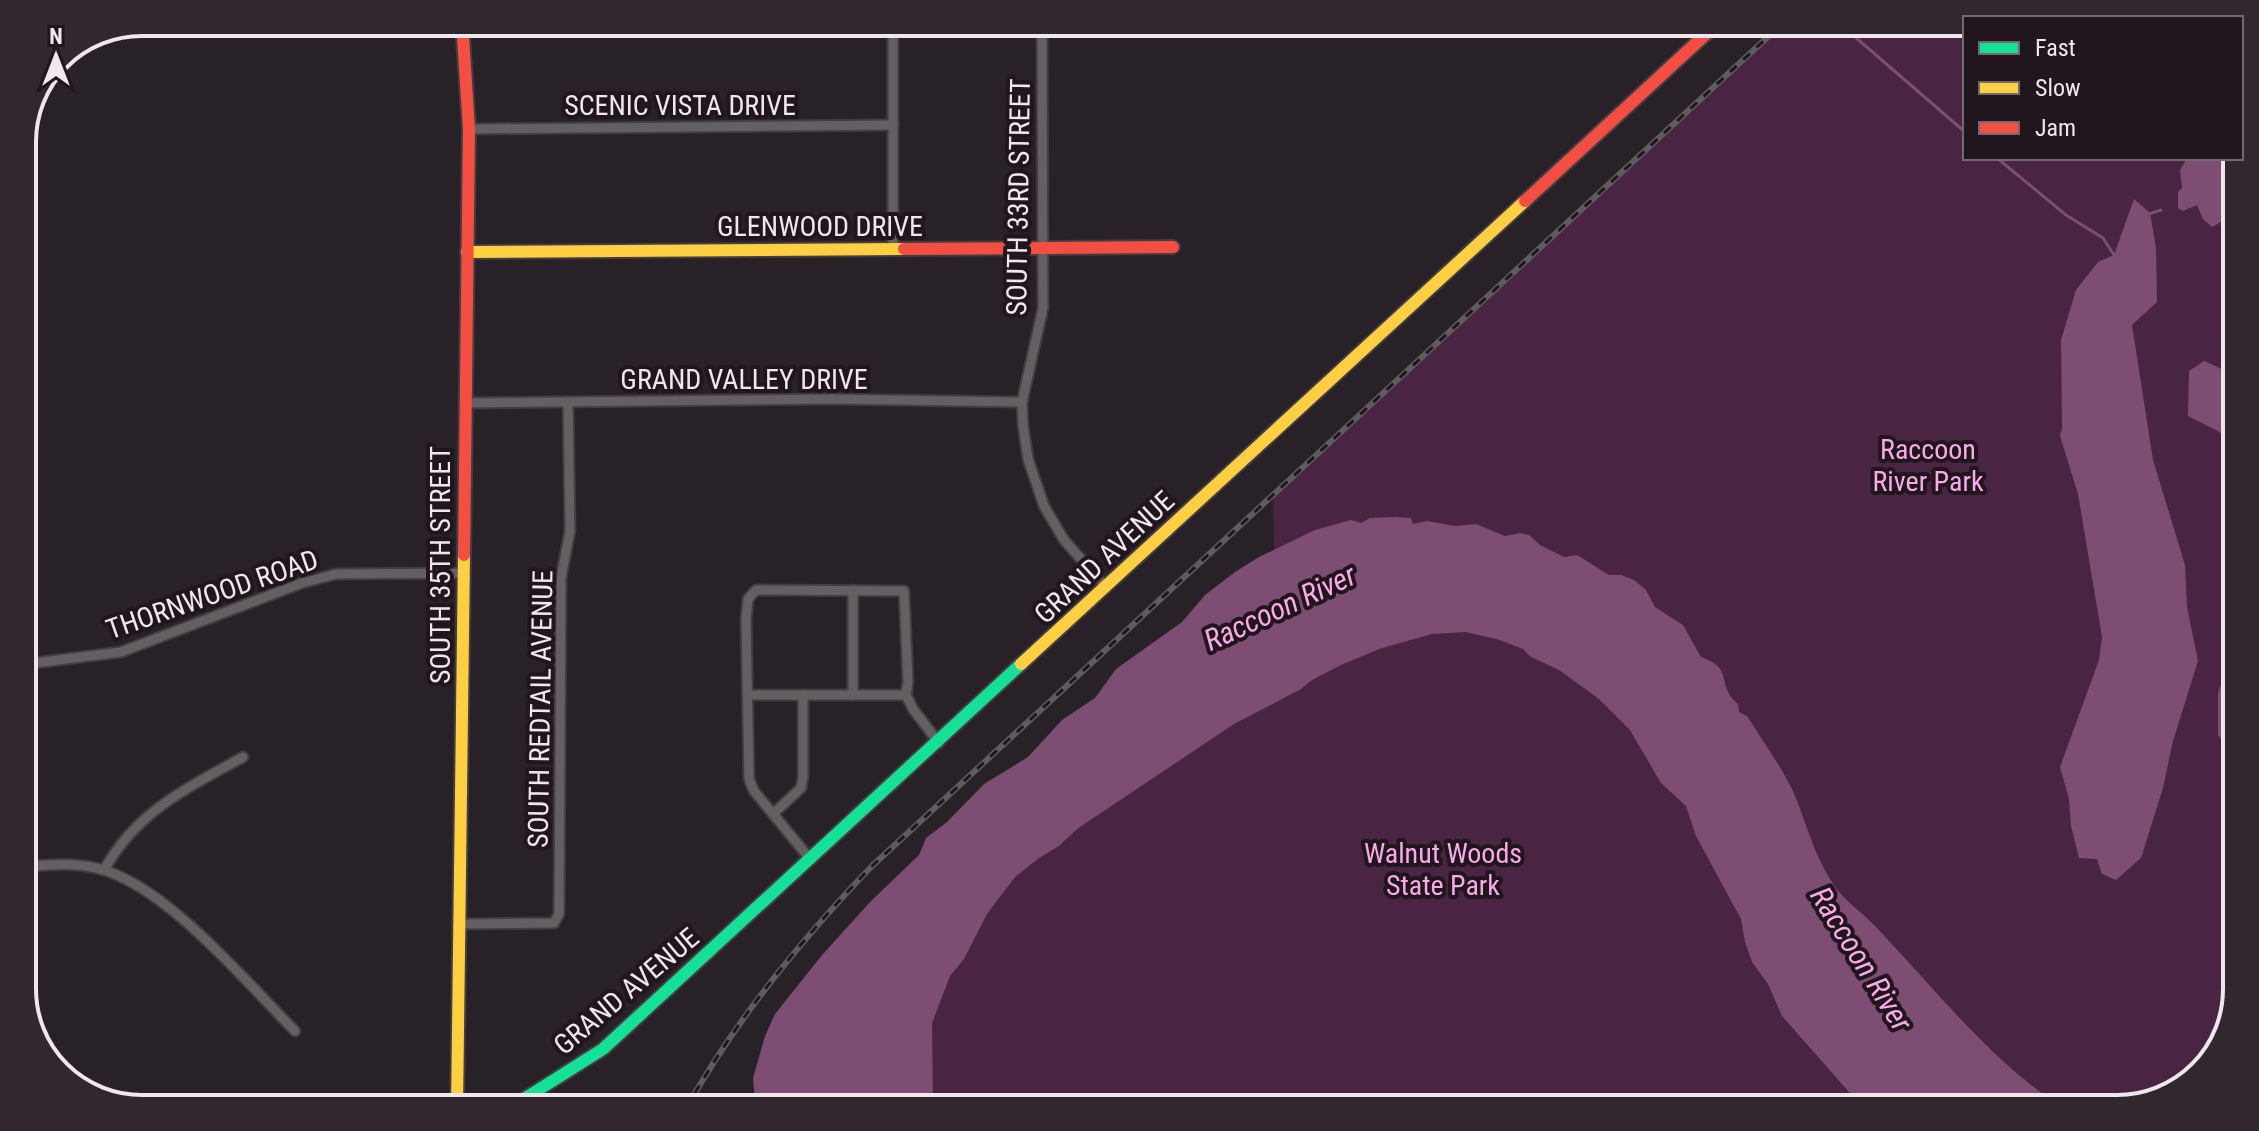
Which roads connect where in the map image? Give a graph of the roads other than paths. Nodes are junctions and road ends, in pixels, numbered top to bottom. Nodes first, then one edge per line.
1 (463, 36) edge
2 (893, 36) edge
3 (1042, 36) edge
4 (1704, 36) edge
5 (893, 125) junction
6 (469, 129) junction
7 (1173, 247) dead end
8 (1042, 249) junction
9 (893, 250) junction
10 (467, 252) junction
11 (568, 402) junction
12 (1022, 402) junction
13 (465, 403) junction
14 (465, 573) junction
15 (1106, 587) junction
16 (853, 590) junction
17 (36, 663) edge
18 (748, 695) junction
19 (803, 695) junction
20 (853, 695) junction
21 (906, 695) junction
22 (939, 743) junction
23 (243, 757) dead end
24 (773, 814) junction
25 (811, 860) junction
26 (36, 866) edge
27 (104, 870) junction
28 (461, 924) junction
29 (295, 1031) dead end
30 (457, 1095) edge
31 (530, 1095) edge

1 - 6 street, SOUTH 35TH STREET
2 - 5 street
3 - 8 street, SOUTH 33RD STREET
4 - 15 street, GRAND AVENUE
5 - 6 street, SCENIC VISTA DRIVE
5 - 9 street
6 - 10 street, SOUTH 35TH STREET
7 - 8 street, GLENWOOD DRIVE
8 - 9 street, GLENWOOD DRIVE
8 - 12 street, SOUTH 33RD STREET
9 - 10 street, GLENWOOD DRIVE
10 - 13 street, SOUTH 35TH STREET
11 - 12 street, GRAND VALLEY DRIVE
11 - 13 street, GRAND VALLEY DRIVE
11 - 28 street, SOUTH REDTAIL AVENUE
12 - 15 street, SOUTH 33RD STREET
13 - 14 street, SOUTH 35TH STREET
14 - 17 street, THORNWOOD ROAD
14 - 28 street, SOUTH 35TH STREET
15 - 22 street, GRAND AVENUE
16 - 18 street
16 - 20 street
16 - 21 street
18 - 19 street
18 - 24 street
19 - 20 street
19 - 24 street
20 - 21 street
21 - 22 street
22 - 25 street, GRAND AVENUE
23 - 27 street
24 - 25 street
25 - 31 street, GRAND AVENUE
26 - 27 street
27 - 29 street
28 - 30 street, SOUTH 35TH STREET

